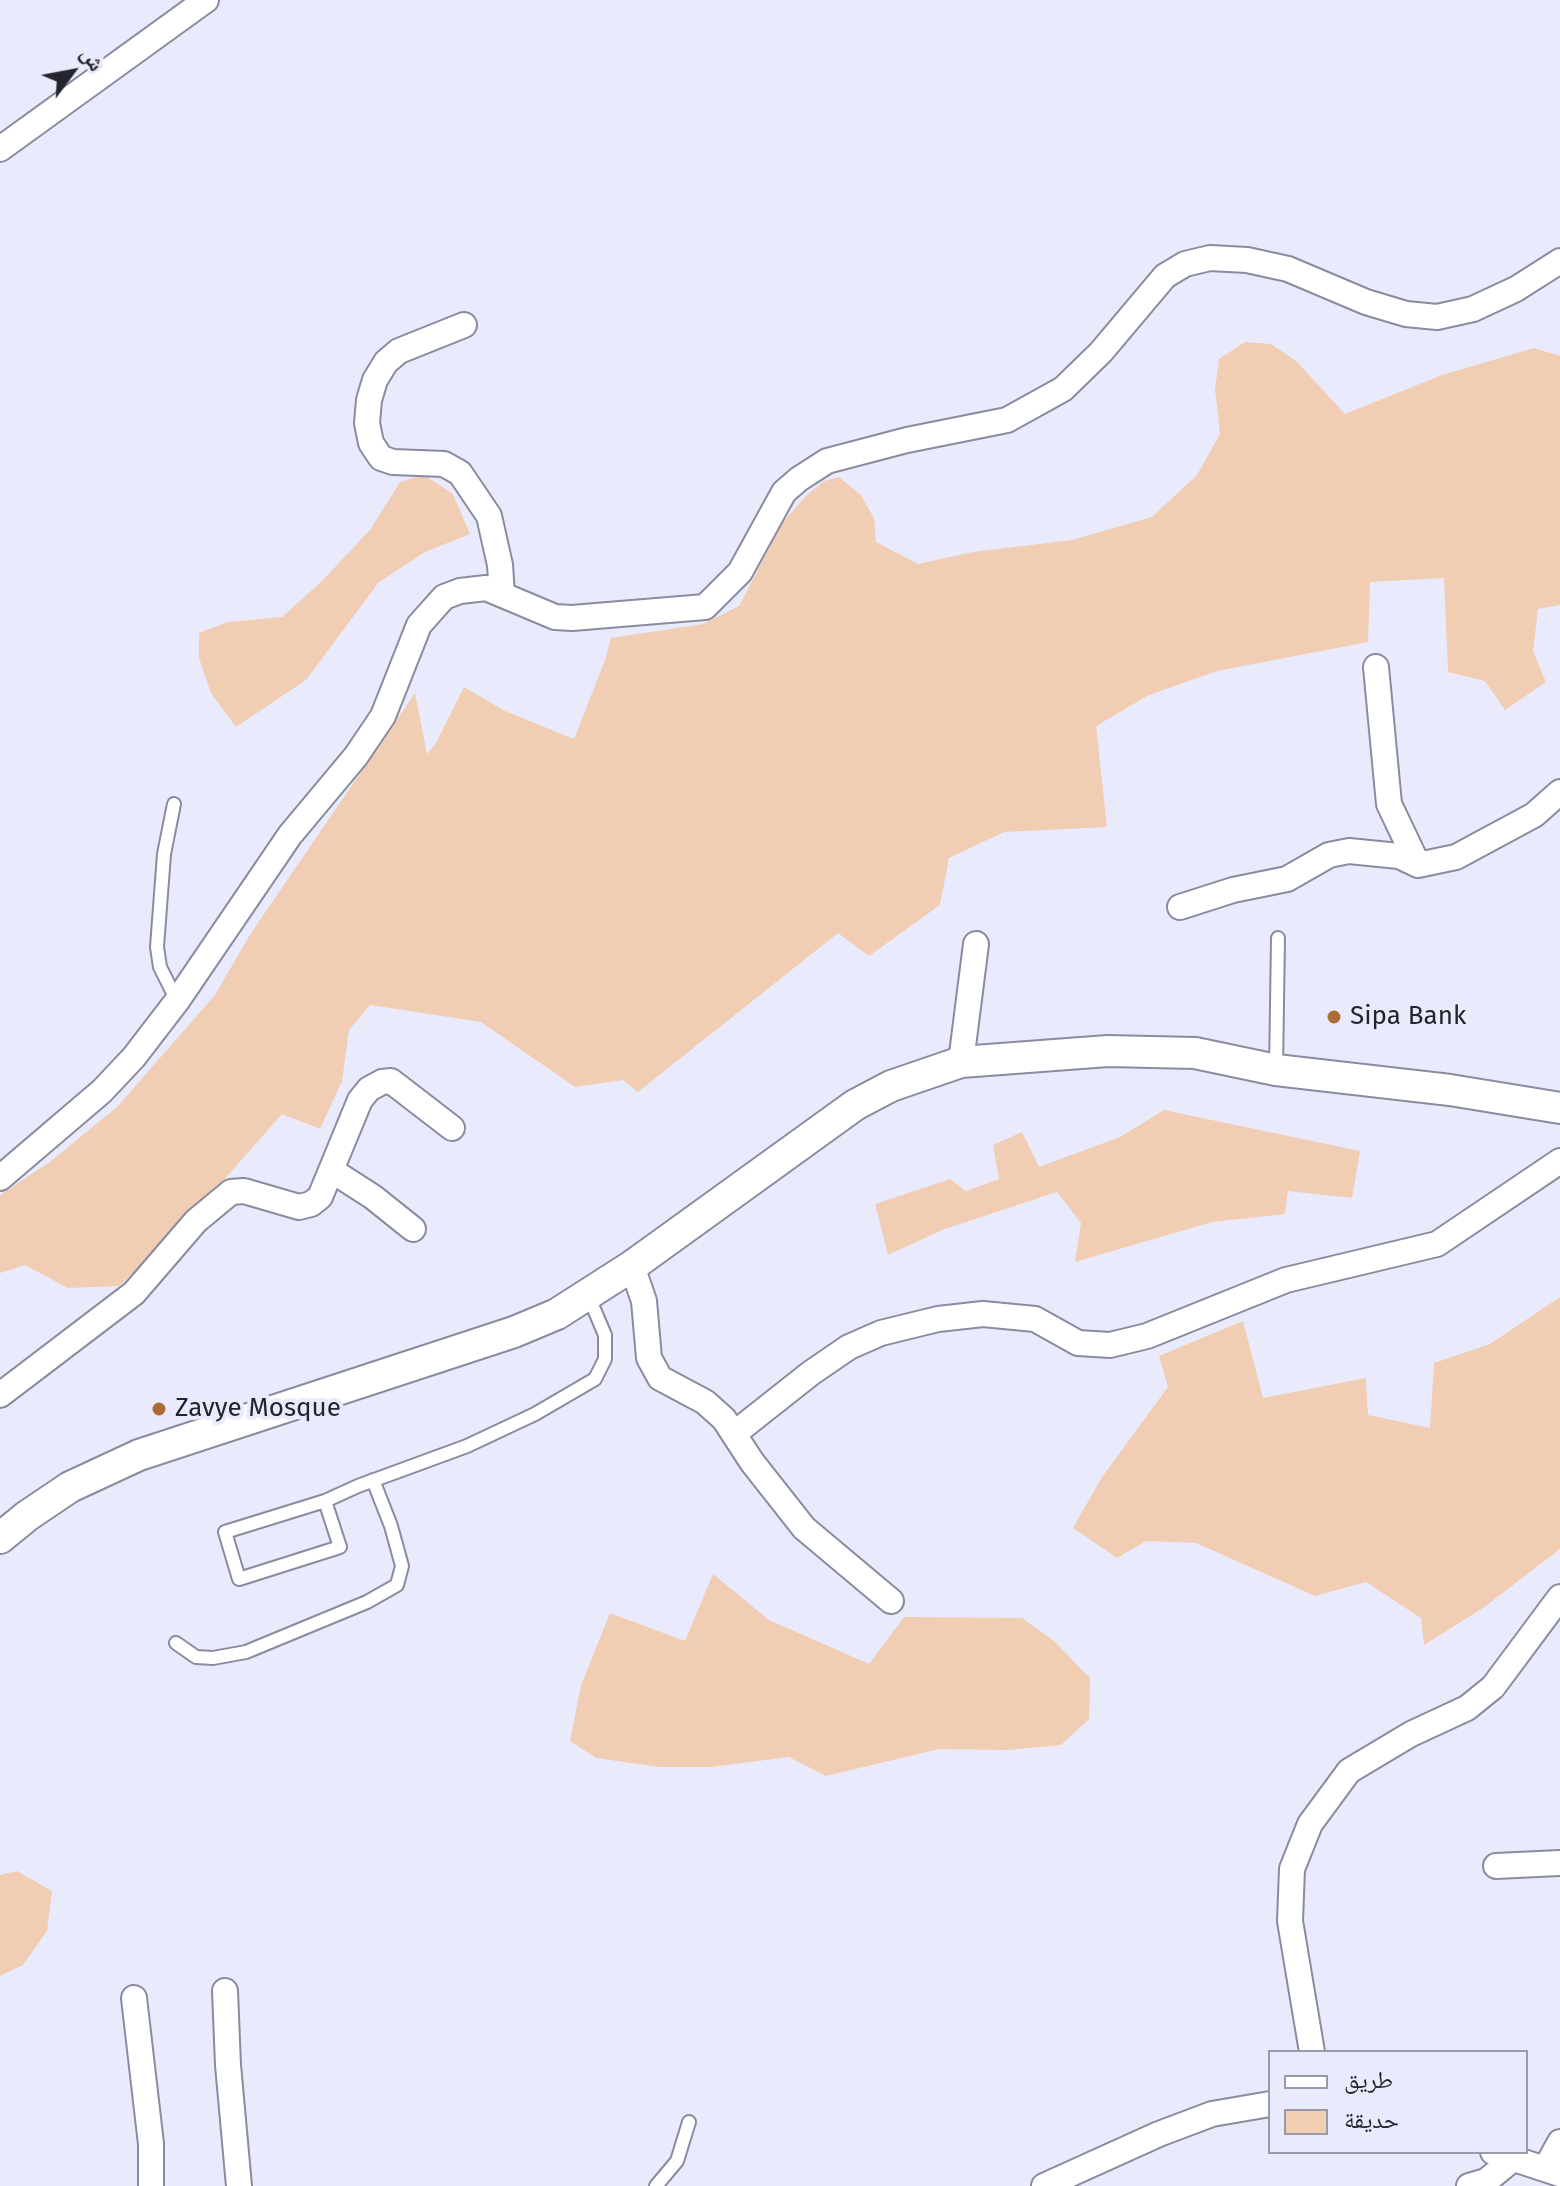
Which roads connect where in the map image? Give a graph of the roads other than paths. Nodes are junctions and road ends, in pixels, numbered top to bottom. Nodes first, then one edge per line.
1 (206, 0) edge
2 (0, 149) edge
3 (1560, 261) edge
4 (464, 325) dead end
5 (502, 595) junction
6 (1376, 667) dead end
7 (1560, 792) edge
8 (174, 804) dead end
9 (1418, 865) junction
10 (1180, 907) dead end
11 (1278, 938) dead end
12 (976, 944) dead end
13 (177, 1001) junction
14 (961, 1062) junction
15 (1276, 1070) junction
16 (1560, 1108) edge
17 (452, 1128) dead end
18 (1560, 1161) edge
19 (331, 1170) junction
20 (0, 1178) edge
21 (413, 1229) dead end
22 (632, 1266) junction
23 (588, 1295) junction
24 (0, 1395) edge
25 (735, 1433) junction
26 (373, 1480) junction
27 (325, 1501) junction
28 (0, 1538) edge
29 (891, 1601) dead end
30 (1557, 1604) edge
31 (176, 1643) dead end
32 (1560, 1863) edge
33 (1496, 1866) dead end
34 (225, 1991) dead end
35 (134, 1998) dead end
36 (1312, 2050) edge
37 (1268, 2104) edge
38 (689, 2122) dead end
39 (1560, 2142) edge
40 (1503, 2156) edge
41 (1552, 2172) edge
42 (151, 2186) edge
43 (239, 2186) edge
44 (656, 2186) edge
45 (1044, 2186) edge
46 (1469, 2186) edge

1 - 2 street
3 - 5 street
4 - 5 street
5 - 13 street
6 - 9 street
7 - 9 street
8 - 13 lane
9 - 10 street
11 - 15 lane
12 - 14 street
13 - 20 street
14 - 15 street
14 - 22 street
15 - 16 street
17 - 19 street
18 - 25 street
19 - 21 street
19 - 24 street
22 - 23 street
22 - 25 street
23 - 26 lane
23 - 28 street
25 - 29 street
26 - 27 lane
26 - 31 lane
27 - 27 lane
30 - 36 street
32 - 33 street
34 - 43 street
35 - 42 street
37 - 45 street
38 - 44 lane
39 - 41 street
40 - 41 street
40 - 46 street

